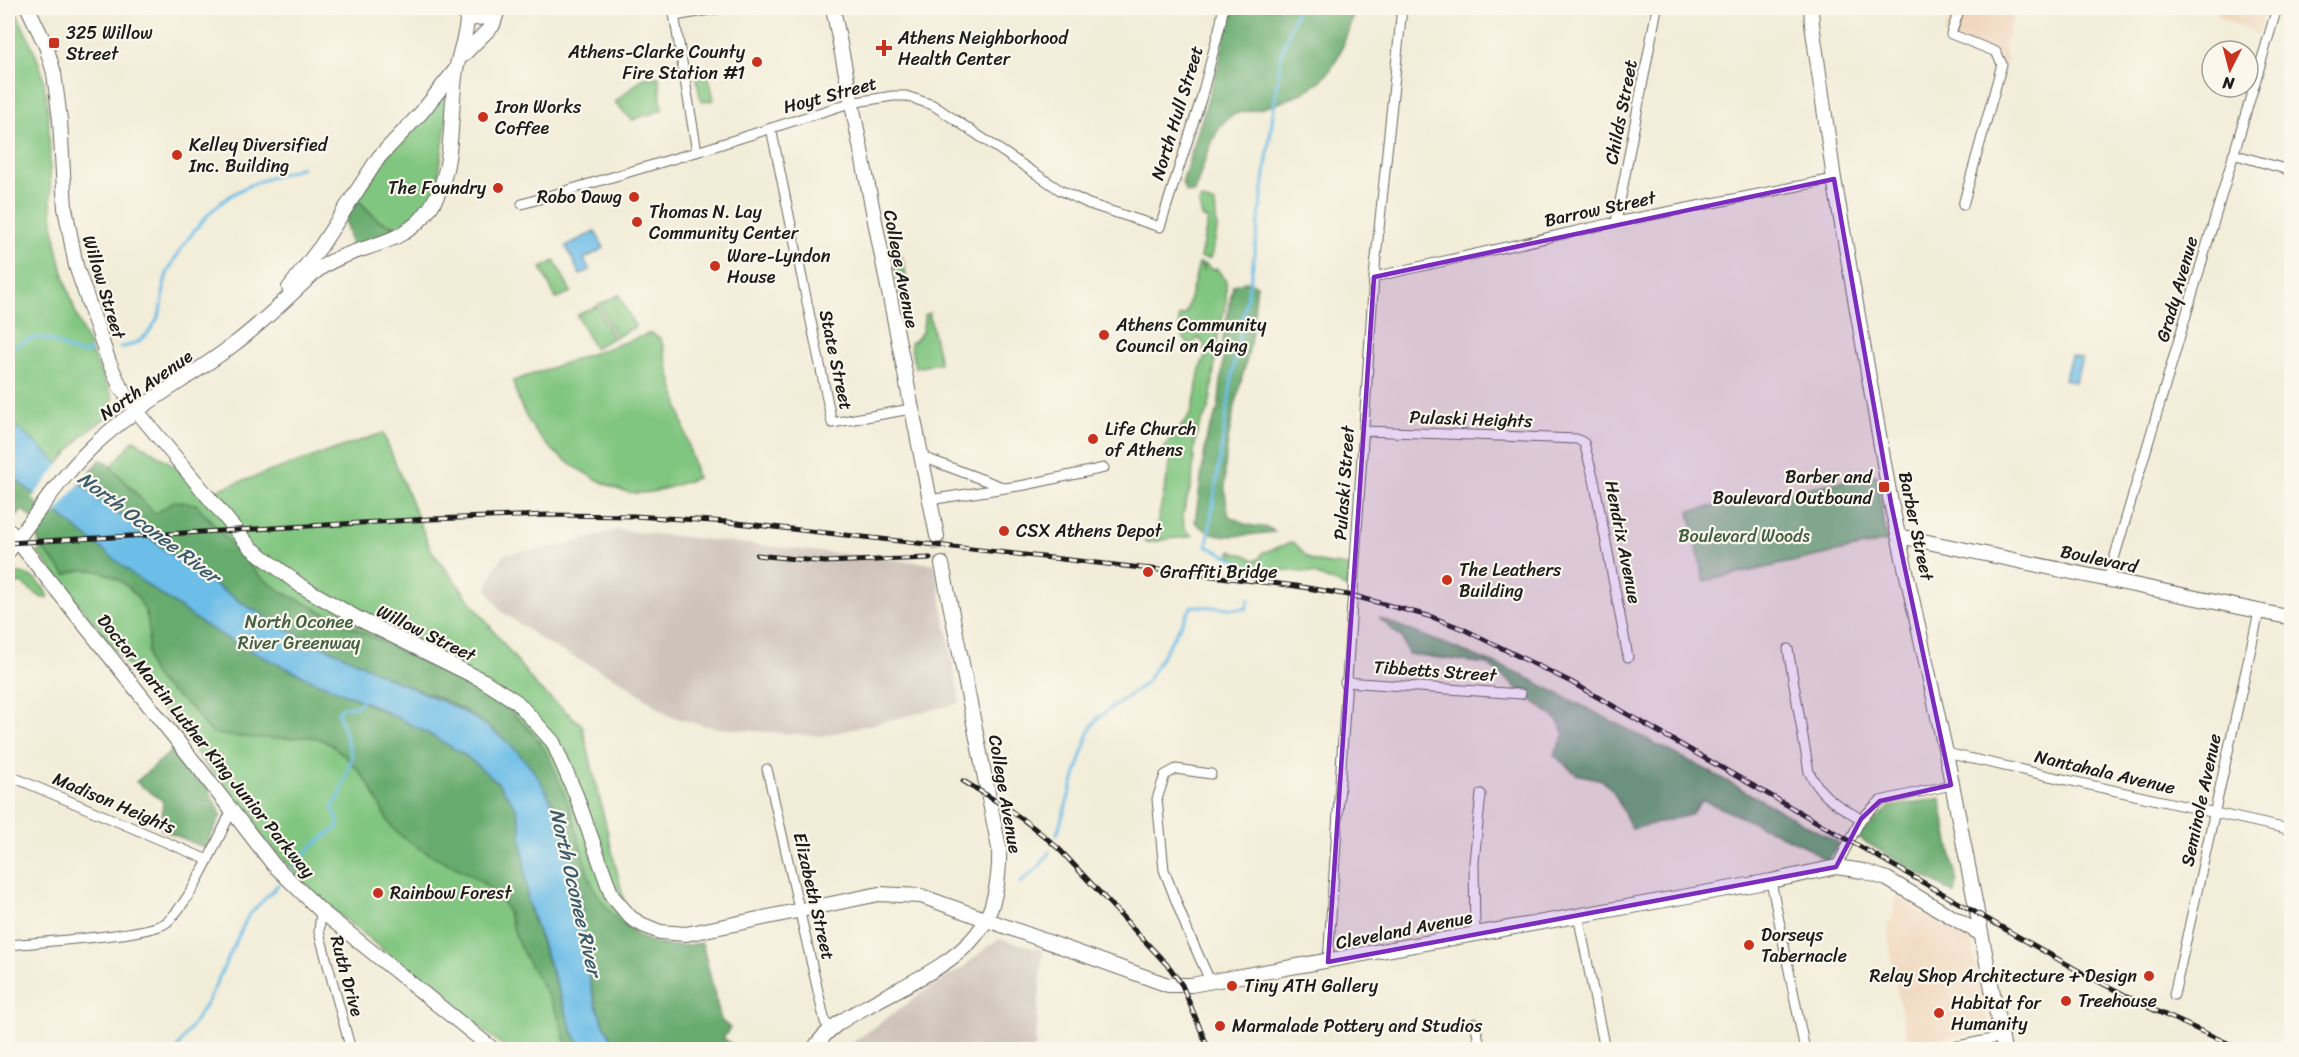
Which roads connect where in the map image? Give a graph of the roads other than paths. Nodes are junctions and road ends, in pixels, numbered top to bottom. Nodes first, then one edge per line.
1 (28, 8) edge
2 (498, 8) edge
3 (720, 8) edge
4 (832, 8) edge
5 (1223, 8) edge
6 (1402, 8) edge
7 (1658, 8) edge
8 (1811, 8) edge
9 (1960, 8) edge
10 (2277, 8) edge
11 (674, 12) edge
12 (467, 13) edge
13 (458, 64) junction
14 (850, 103) junction
15 (771, 128) junction
16 (697, 152) junction
17 (2233, 154) junction
18 (2292, 171) edge
19 (1834, 179) junction
20 (522, 204) dead end
21 (1963, 205) dead end
22 (1616, 222) junction
23 (1160, 227) joint
24 (1374, 277) junction
25 (270, 314) junction
26 (911, 409) junction
27 (136, 410) junction
28 (1364, 431) junction
29 (1577, 439) joint
30 (920, 456) junction
31 (1104, 468) dead end
32 (1005, 488) junction
33 (930, 500) junction
34 (8, 529) edge
35 (937, 536) tunnel mouth
36 (1899, 536) junction
37 (12, 547) edge
38 (942, 564) tunnel mouth
39 (2108, 579) junction
40 (2259, 612) junction
41 (2292, 618) edge
42 (1788, 649) dead end
43 (1628, 657) dead end
44 (1346, 682) junction
45 (1521, 694) dead end
46 (1946, 753) junction
47 (767, 769) dead end
48 (1211, 774) dead end
49 (8, 775) edge
50 (1951, 785) junction
51 (1481, 794) dead end
52 (232, 810) junction
53 (2216, 813) junction
54 (1861, 819) junction
55 (2292, 830) edge
56 (208, 860) junction
57 (1836, 867) junction
58 (1771, 881) junction
59 (321, 911) junction
60 (801, 911) junction
61 (1578, 915) junction
62 (985, 919) junction
63 (1476, 934) junction
64 (1981, 934) junction
65 (8, 945) edge
66 (1328, 962) junction
67 (1211, 982) junction
68 (2174, 995) dead end
69 (1474, 1023) dead end
70 (830, 1028) junction
71 (2003, 1043) edge
72 (351, 1050) edge
73 (494, 1050) edge
74 (813, 1050) edge
75 (1480, 1050) edge
76 (1605, 1050) edge
77 (1805, 1050) edge
78 (1940, 1050) edge

1 - 27 street, Willow Street
2 - 12 street
2 - 13 street
3 - 11 street
4 - 14 street, College Avenue
5 - 23 street, North Hull Street
6 - 24 street, Pulaski Street
7 - 22 street, Childs Street
8 - 19 street, Barber Street
9 - 21 street
10 - 17 street, Grady Avenue
11 - 16 street
12 - 13 street, North Avenue
13 - 25 street, North Avenue
13 - 25 street, North Avenue
14 - 15 street, Hoyt Street
14 - 23 street, Hoyt Street
14 - 26 street, College Avenue
15 - 16 street, Hoyt Street
15 - 26 street, State Street
16 - 20 street, Hoyt Street
17 - 18 street
17 - 39 street, Grady Avenue
19 - 22 street, Barrow Street
19 - 36 street, Barber Street
22 - 24 street, Barrow Street
24 - 28 street, Pulaski Street
25 - 27 street, North Avenue
26 - 30 street, College Avenue
27 - 37 street, North Avenue
27 - 60 street, Willow Street
28 - 29 street, Pulaski Heights
28 - 44 street, Pulaski Street
29 - 43 street, Hendrix Avenue
30 - 32 street
30 - 33 street, College Avenue
31 - 32 street
32 - 33 street
33 - 35 street, College Avenue
34 - 37 street, Doctor Martin Luther King Junior Parkway
36 - 39 street, Boulevard
36 - 46 street, Barber Street
37 - 52 street, Doctor Martin Luther King Junior Parkway
38 - 62 street, College Avenue
39 - 40 street, Boulevard
40 - 41 street, Boulevard
40 - 53 street, Seminole Avenue
42 - 54 street
44 - 45 street, Tibbetts Street
44 - 66 street, Pulaski Street
46 - 50 street, Barber Street
46 - 53 street, Nantahala Avenue
47 - 60 street, Elizabeth Street
48 - 67 street
49 - 56 street, Madison Heights
50 - 54 street
50 - 64 street, Barber Street
51 - 63 street
52 - 56 street
52 - 59 street, Doctor Martin Luther King Junior Parkway
53 - 55 street, Nantahala Avenue
53 - 68 street, Seminole Avenue
54 - 57 street
56 - 65 street
57 - 58 street, Cleveland Avenue
57 - 64 street, Cleveland Avenue
58 - 61 street, Cleveland Avenue
58 - 77 street
59 - 72 street, Ruth Drive
59 - 73 street, Doctor Martin Luther King Junior Parkway
60 - 62 street, Willow Street
60 - 70 street, Elizabeth Street
61 - 63 street, Cleveland Avenue
61 - 76 street
62 - 67 street, Cleveland Avenue
62 - 70 street, College Avenue
63 - 66 street, Cleveland Avenue
64 - 71 street, Barber Street
66 - 67 street, Cleveland Avenue
69 - 75 street
70 - 74 street, College Avenue
71 - 78 street

